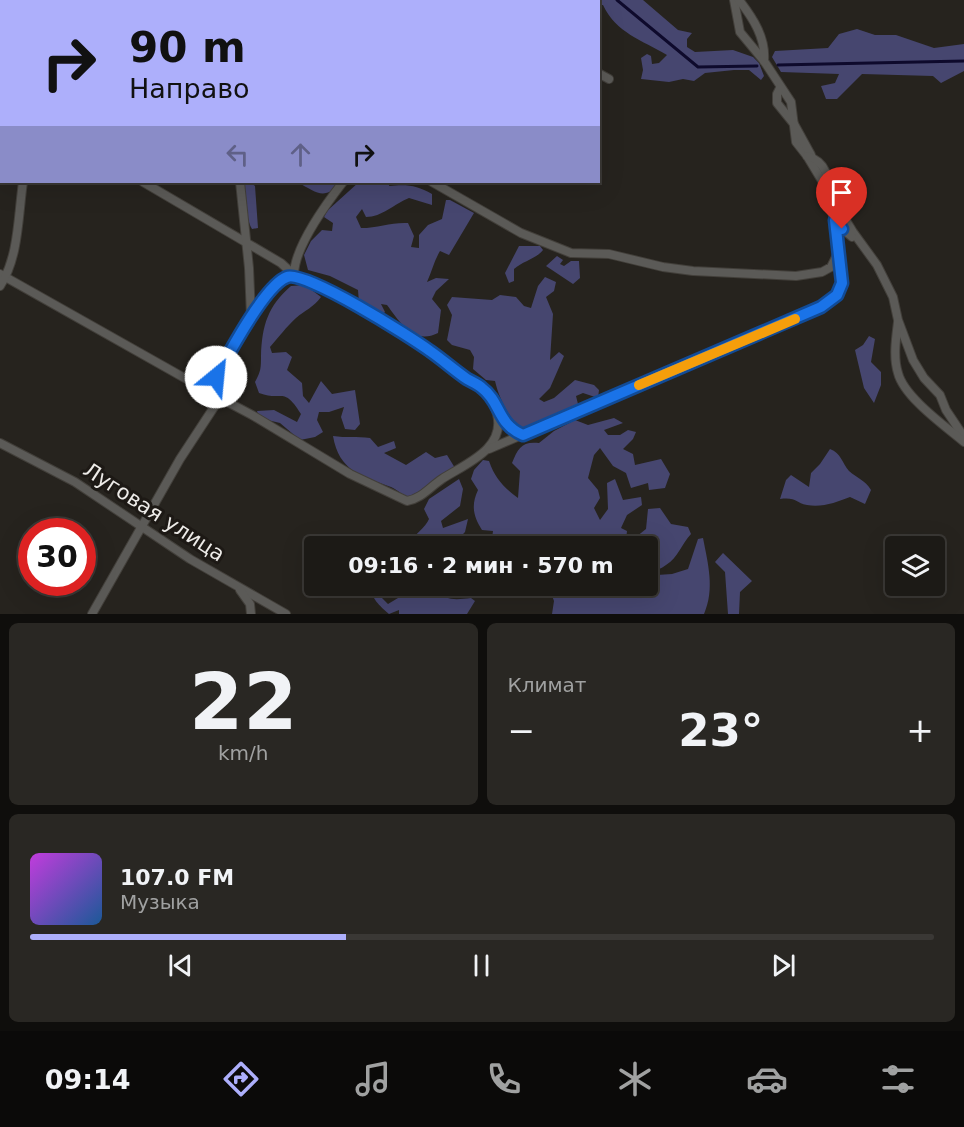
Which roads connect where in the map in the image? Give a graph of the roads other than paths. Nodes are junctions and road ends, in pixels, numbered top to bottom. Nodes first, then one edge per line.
1 (734, 0) edge
2 (739, 0) edge
3 (764, 61) junction
4 (600, 74) edge
5 (609, 79) dead end
6 (780, 88) junction
7 (794, 124) junction
8 (23, 183) edge
9 (145, 183) edge
10 (240, 183) edge
11 (342, 183) edge
12 (434, 183) edge
13 (829, 194) junction
14 (835, 220) junction
15 (246, 242) junction
16 (862, 246) junction
17 (839, 249) junction
18 (3, 275) edge
19 (294, 275) junction
20 (0, 286) edge
21 (251, 316) junction
22 (898, 320) junction
23 (198, 386) junction
24 (220, 398) junction
25 (494, 404) junction
26 (523, 435) junction
27 (964, 437) edge
28 (964, 442) edge
29 (0, 443) edge
30 (488, 450) junction
31 (141, 526) junction
32 (234, 585) junction
33 (92, 614) edge
34 (251, 614) edge
35 (286, 614) edge

1 - 3 street
2 - 3 street
3 - 6 street
4 - 5 street
6 - 7 street
6 - 7 street
7 - 13 street
8 - 18 street
9 - 15 street
10 - 15 street
11 - 19 street
12 - 17 street
13 - 14 street
13 - 16 street
14 - 16 street
14 - 17 street
15 - 19 street
15 - 21 street
16 - 22 street
17 - 26 street
18 - 20 street
18 - 23 street
19 - 21 street
19 - 25 street
21 - 23 street
22 - 27 street
22 - 28 street
23 - 24 street
24 - 30 street
24 - 31 street
25 - 26 street
25 - 30 street
26 - 30 street
29 - 31 street, Луговая улица
31 - 32 street, Луговая улица
31 - 33 street
32 - 34 street
32 - 35 street, Луговая улица

